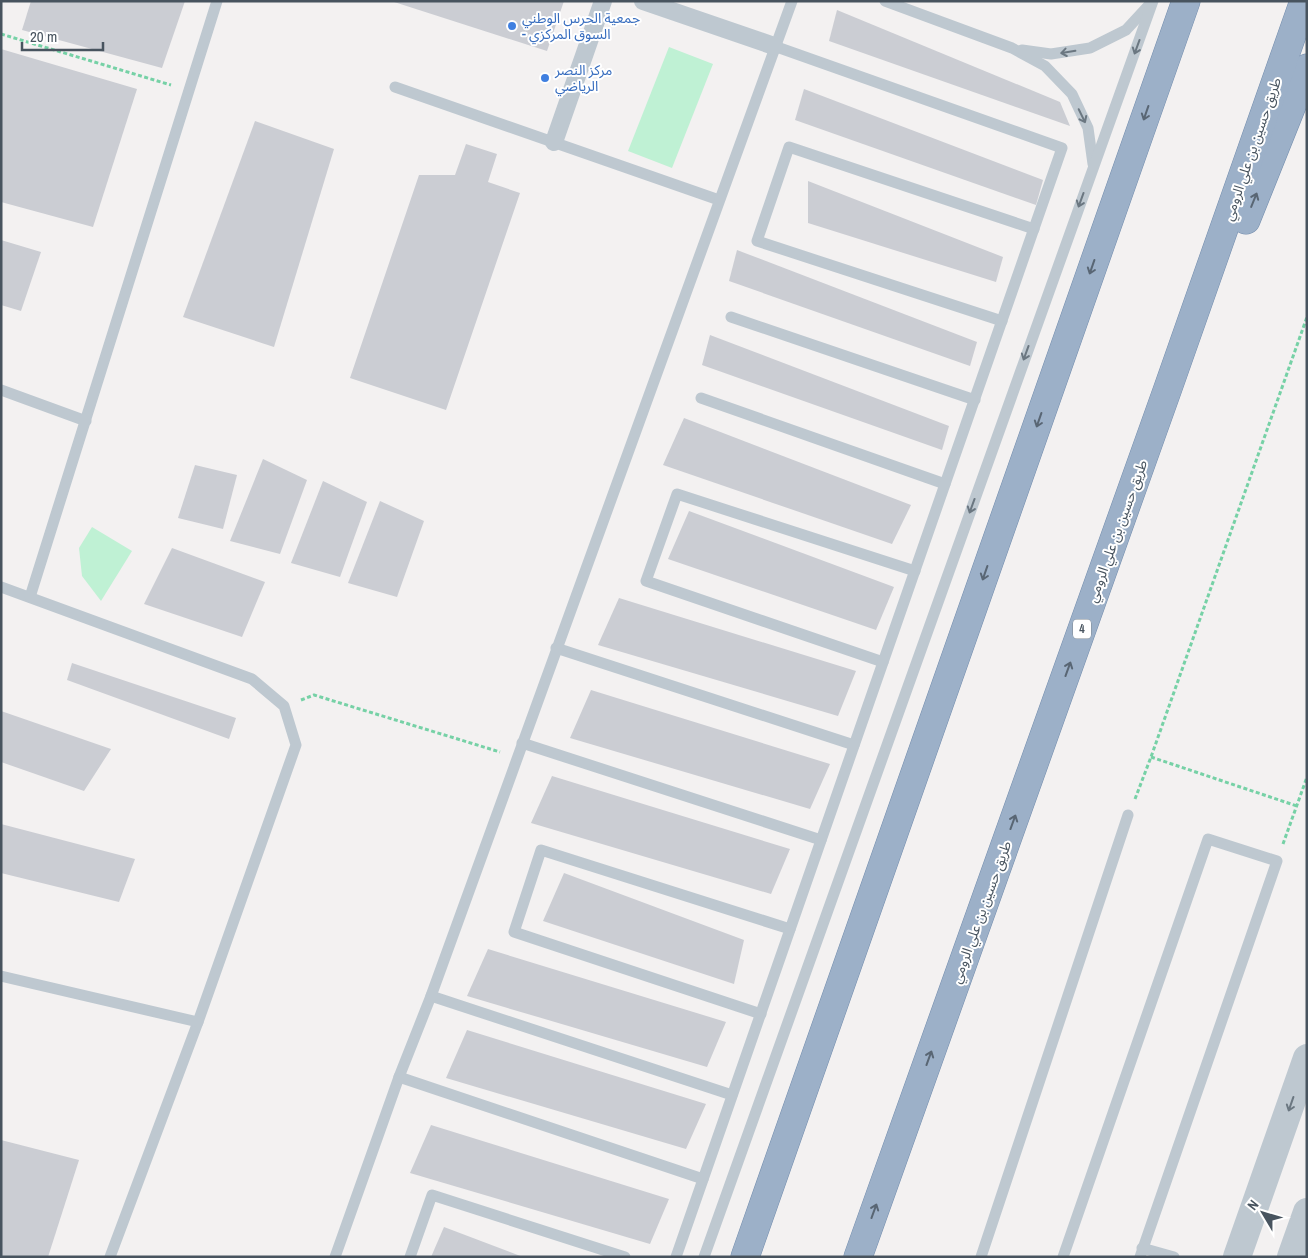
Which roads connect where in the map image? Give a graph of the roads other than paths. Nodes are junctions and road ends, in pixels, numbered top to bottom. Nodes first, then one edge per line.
1 (217, 1) edge
2 (603, 1) edge
3 (643, 1) edge
4 (792, 1) edge
5 (885, 1) edge
6 (1153, 1) edge
7 (1186, 1) edge
8 (1304, 1) edge
9 (774, 46) junction
10 (1012, 48) junction
11 (1307, 68) edge
12 (395, 87) dead end
13 (554, 142) junction
14 (1093, 166) junction
15 (719, 200) junction
16 (1034, 229) junction
17 (732, 317) dead end
18 (1002, 321) junction
19 (1168, 388) junction
20 (1, 390) edge
21 (701, 398) dead end
22 (975, 400) junction
23 (86, 422) junction
24 (945, 484) junction
25 (915, 571) junction
26 (1, 587) edge
27 (30, 597) junction
28 (556, 648) junction
29 (883, 662) junction
30 (522, 743) junction
31 (854, 745) junction
32 (1128, 815) road end
33 (822, 840) junction
34 (790, 929) junction
35 (1, 976) edge
36 (430, 996) junction
37 (761, 1014) junction
38 (198, 1022) junction
39 (1307, 1058) edge
40 (399, 1077) junction
41 (732, 1095) junction
42 (703, 1179) junction
43 (1307, 1212) edge
44 (1141, 1252) edge
45 (110, 1257) edge
46 (336, 1257) edge
47 (410, 1257) edge
48 (625, 1257) edge
49 (676, 1257) edge
50 (704, 1257) edge
51 (745, 1257) edge
52 (858, 1257) edge
53 (981, 1257) edge
54 (1063, 1257) edge
55 (1174, 1257) edge
56 (1238, 1257) edge
57 (1291, 1257) edge

1 - 23 lane
2 - 13 street
3 - 9 street
4 - 9 lane
5 - 10 lane
6 -> 10 lane
6 -> 14 lane
7 -> 51 highway
8 - 19 highway, طريق حسين بن علي الرومي / 4
9 - 15 lane
9 - 16 lane
10 -> 14 lane
19 -> 11 highway
12 - 13 lane
13 - 15 lane
14 -> 50 lane
15 - 28 lane
16 - 18 lane
16 - 18 lane
17 - 22 lane
18 - 22 lane
52 -> 19 highway, طريق حسين بن علي الرومي / 4
20 - 23 lane
21 - 24 lane
22 - 24 lane
23 - 27 lane
24 - 25 lane
25 - 29 lane
25 - 29 lane
26 - 27 lane
27 - 38 lane
28 - 30 lane
28 - 31 lane
29 - 31 lane
30 - 33 lane
30 - 36 lane
31 - 33 lane
32 - 53 lane
33 - 34 lane
34 - 37 lane
34 - 37 lane
35 - 38 lane
36 - 40 lane
36 - 41 lane
37 - 41 lane
38 - 45 lane
39 -> 56 street
40 - 42 lane
40 - 46 lane
41 - 42 lane
42 - 49 lane
43 - 57 street
44 - 54 lane
44 - 55 lane
47 - 48 lane

